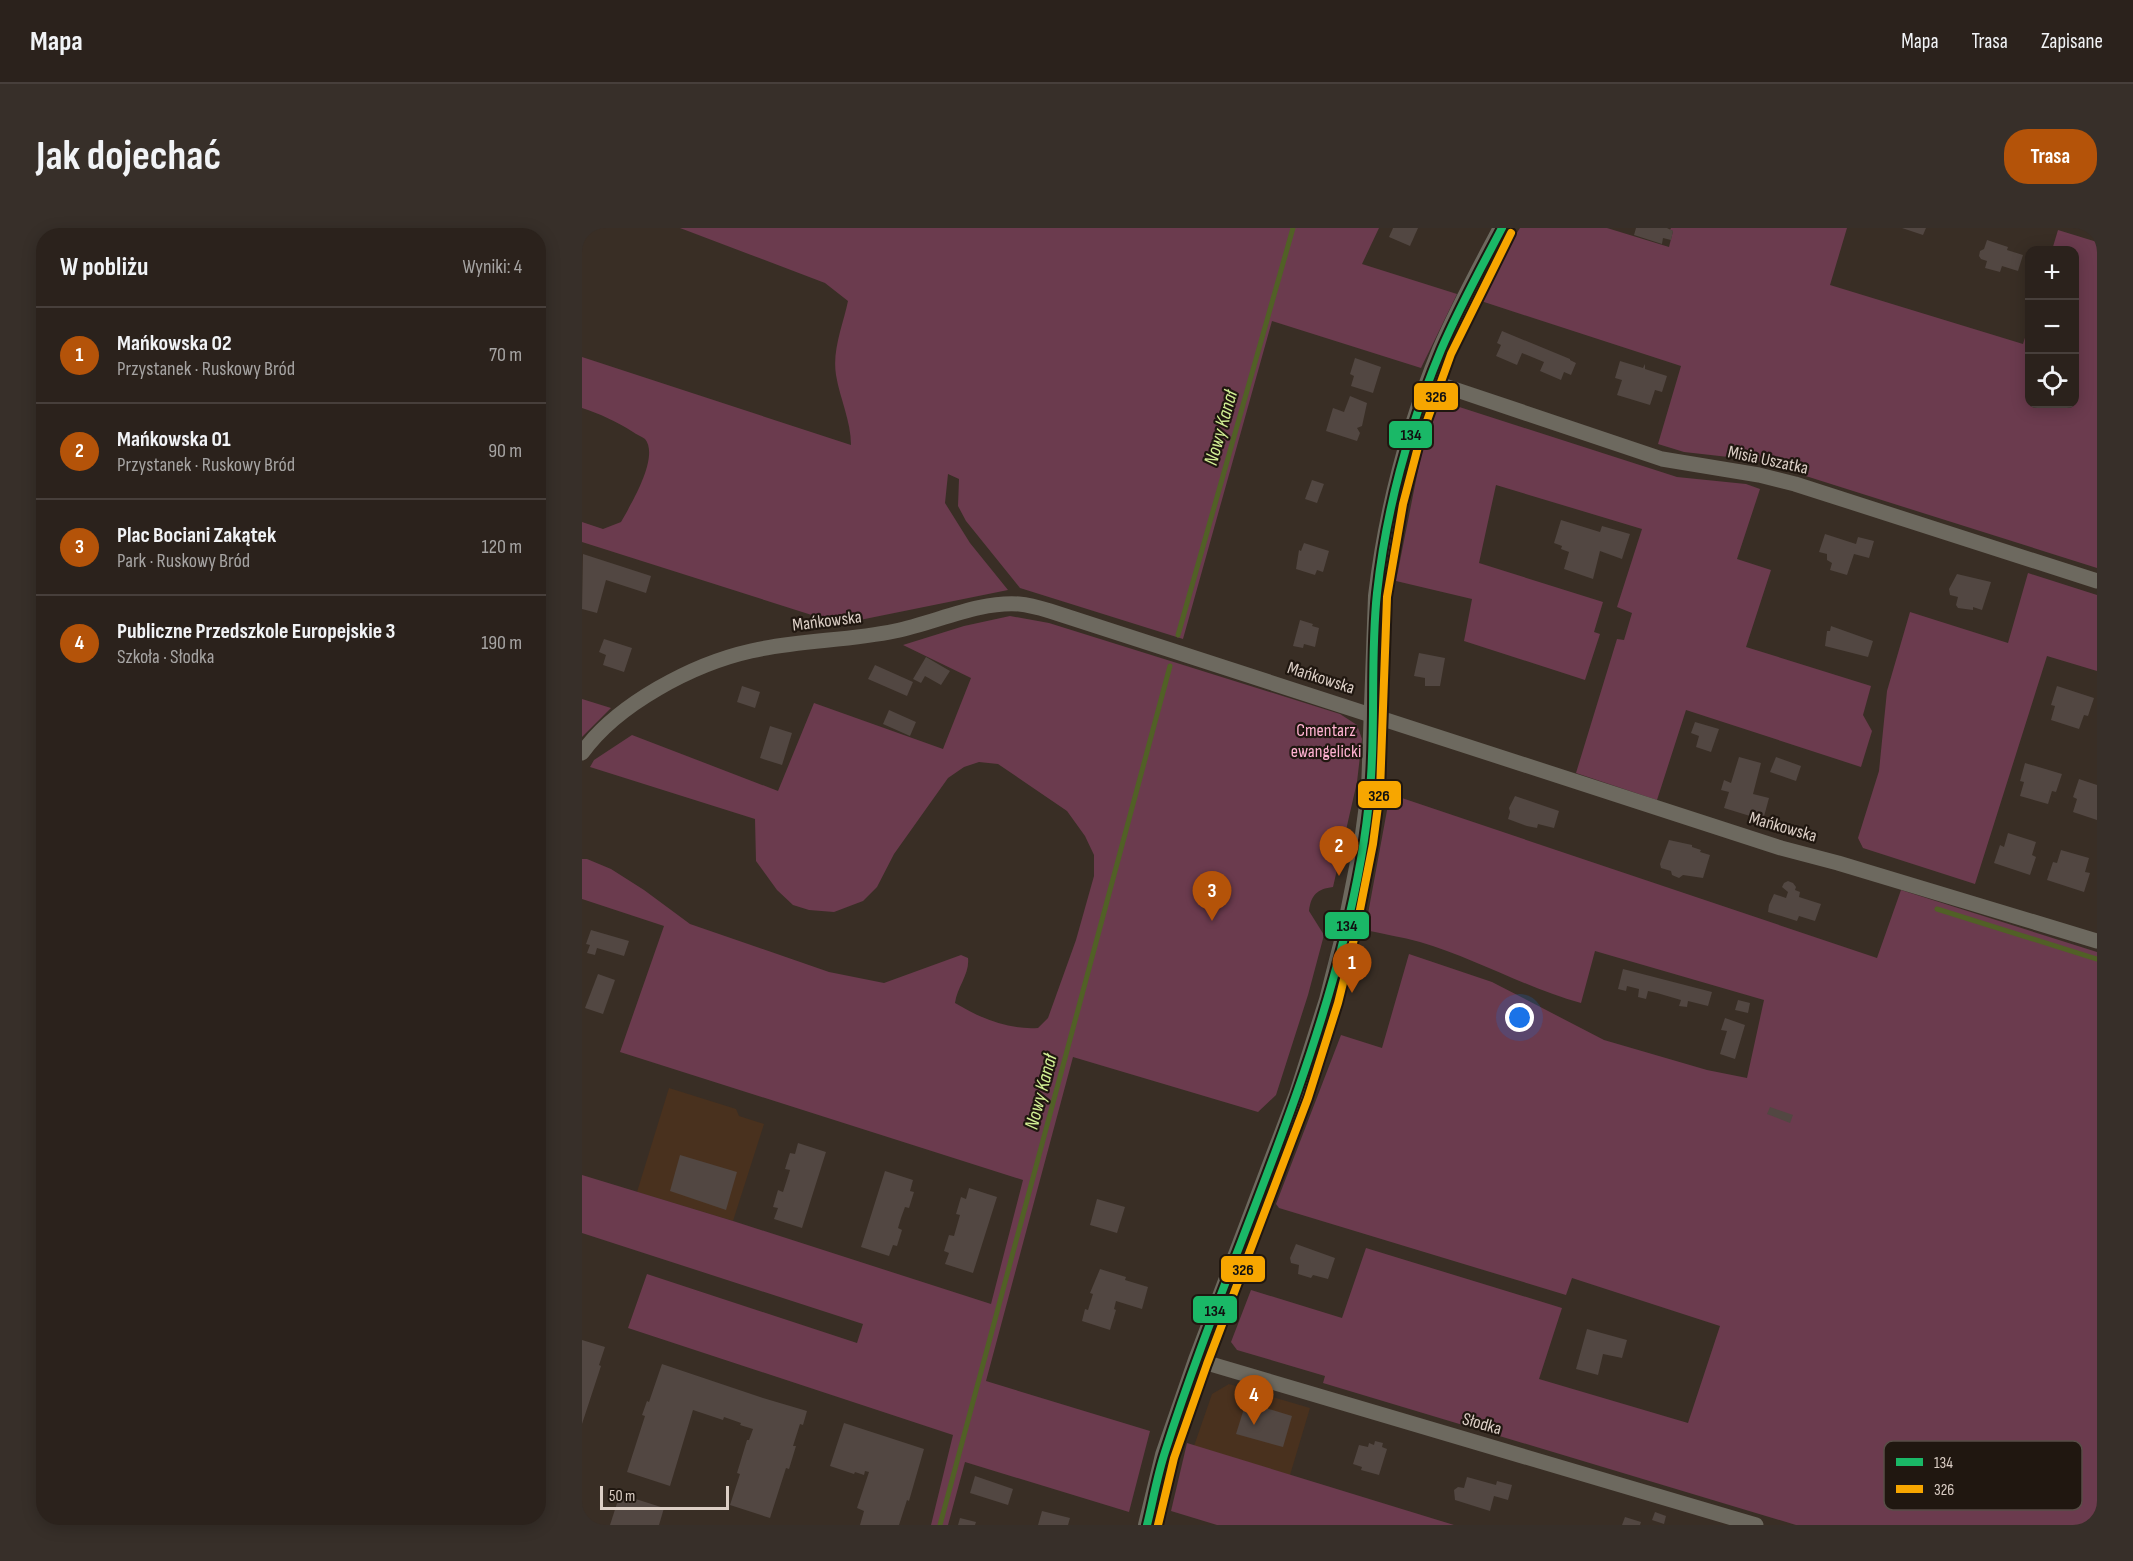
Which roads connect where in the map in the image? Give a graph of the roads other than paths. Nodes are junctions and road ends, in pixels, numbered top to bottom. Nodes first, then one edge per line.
1 (1502, 228) edge
2 (1430, 381) junction
3 (2097, 581) edge
4 (1373, 716) junction
5 (582, 753) edge
6 (2097, 941) edge
7 (1197, 1360) junction
8 (1147, 1525) edge
9 (1756, 1525) edge

1 - 2 street
2 - 3 street, Misia Uszatka
2 - 4 street
4 - 5 street, Mańkowska
4 - 6 street, Mańkowska
4 - 7 street
7 - 8 street
7 - 9 street, Słodka

